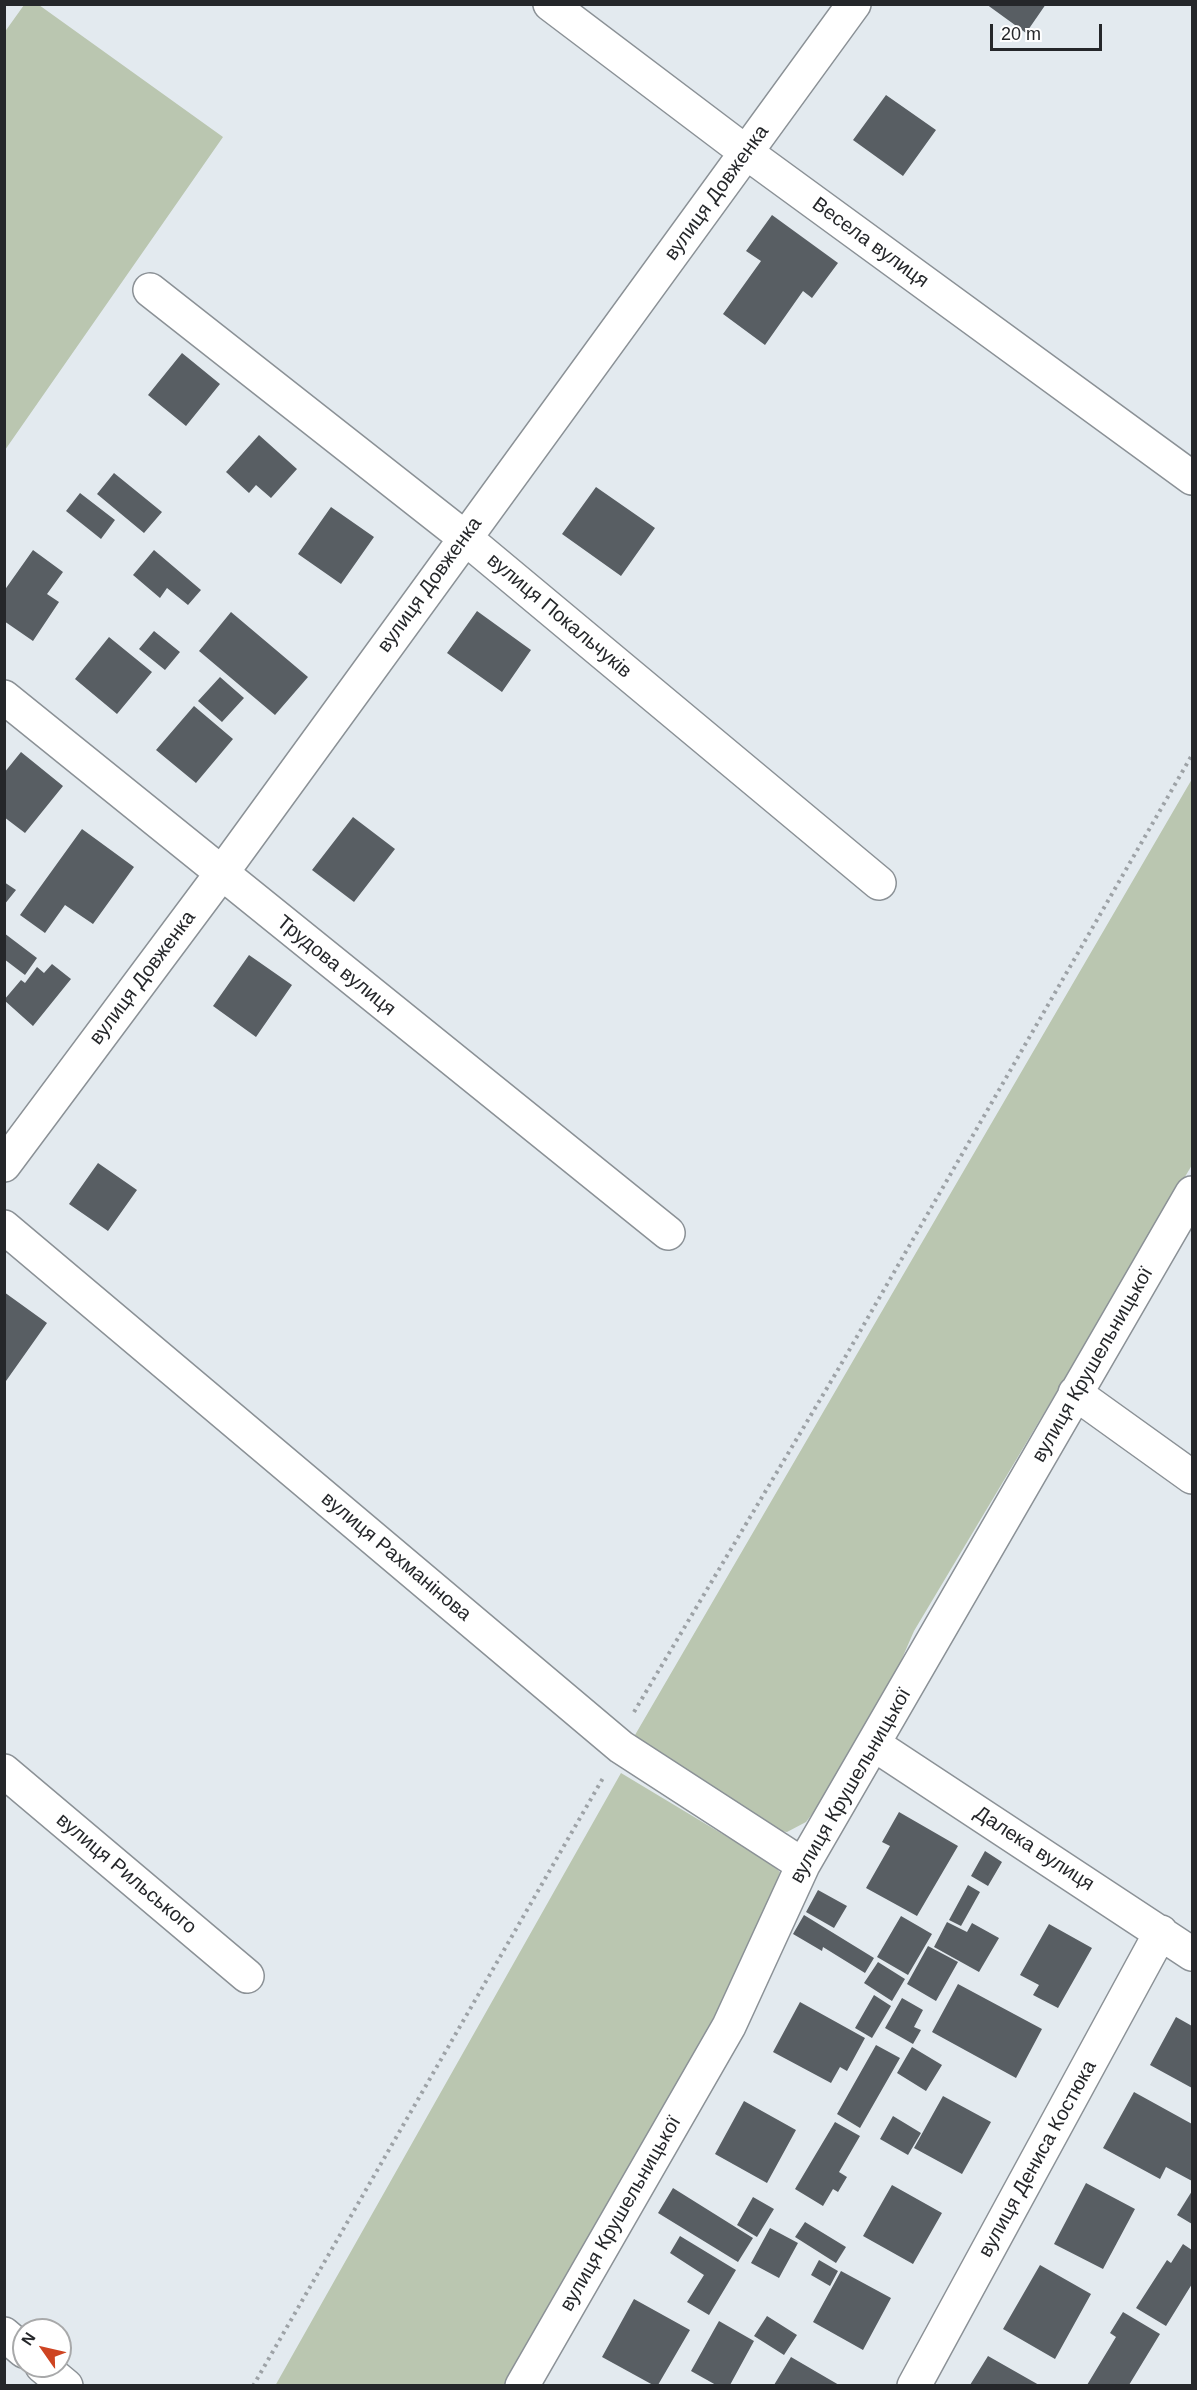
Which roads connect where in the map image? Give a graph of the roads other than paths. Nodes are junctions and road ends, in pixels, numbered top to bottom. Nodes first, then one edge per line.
1 (550, 4) edge
2 (854, 4) edge
3 (747, 153) junction
4 (150, 290) dead end
5 (1192, 478) edge
6 (464, 537) junction
7 (4, 697) edge
8 (221, 874) junction
9 (879, 883) dead end
10 (4, 1166) edge
11 (1192, 1193) edge
12 (4, 1227) edge
13 (668, 1233) dead end
14 (1076, 1393) junction
15 (1192, 1477) edge
16 (875, 1745) junction
17 (4, 1771) edge
18 (803, 1865) junction
19 (1161, 1932) junction
20 (1192, 1954) edge
21 (247, 1976) dead end
22 (522, 2385) edge
23 (914, 2385) edge

1 - 3 street, Весела вулиця
2 - 3 street, вулиця Довженка
3 - 5 street, Весела вулиця
3 - 6 street, вулиця Довженка
4 - 6 street, вулиця Покальчуків
6 - 8 street, вулиця Довженка
6 - 9 street, вулиця Покальчуків
7 - 8 street, Трудова вулиця
8 - 10 street, вулиця Довженка
8 - 13 street, Трудова вулиця
11 - 14 street, вулиця Крушельницької
12 - 18 street, вулиця Рахманінова
14 - 15 street
14 - 16 street, вулиця Крушельницької
16 - 18 street, вулиця Крушельницької
16 - 19 street, Далека вулиця
17 - 21 street, вулиця Рильського
18 - 22 street, вулиця Крушельницької
19 - 20 street, Далека вулиця
19 - 23 street, вулиця Дениса Костюка

